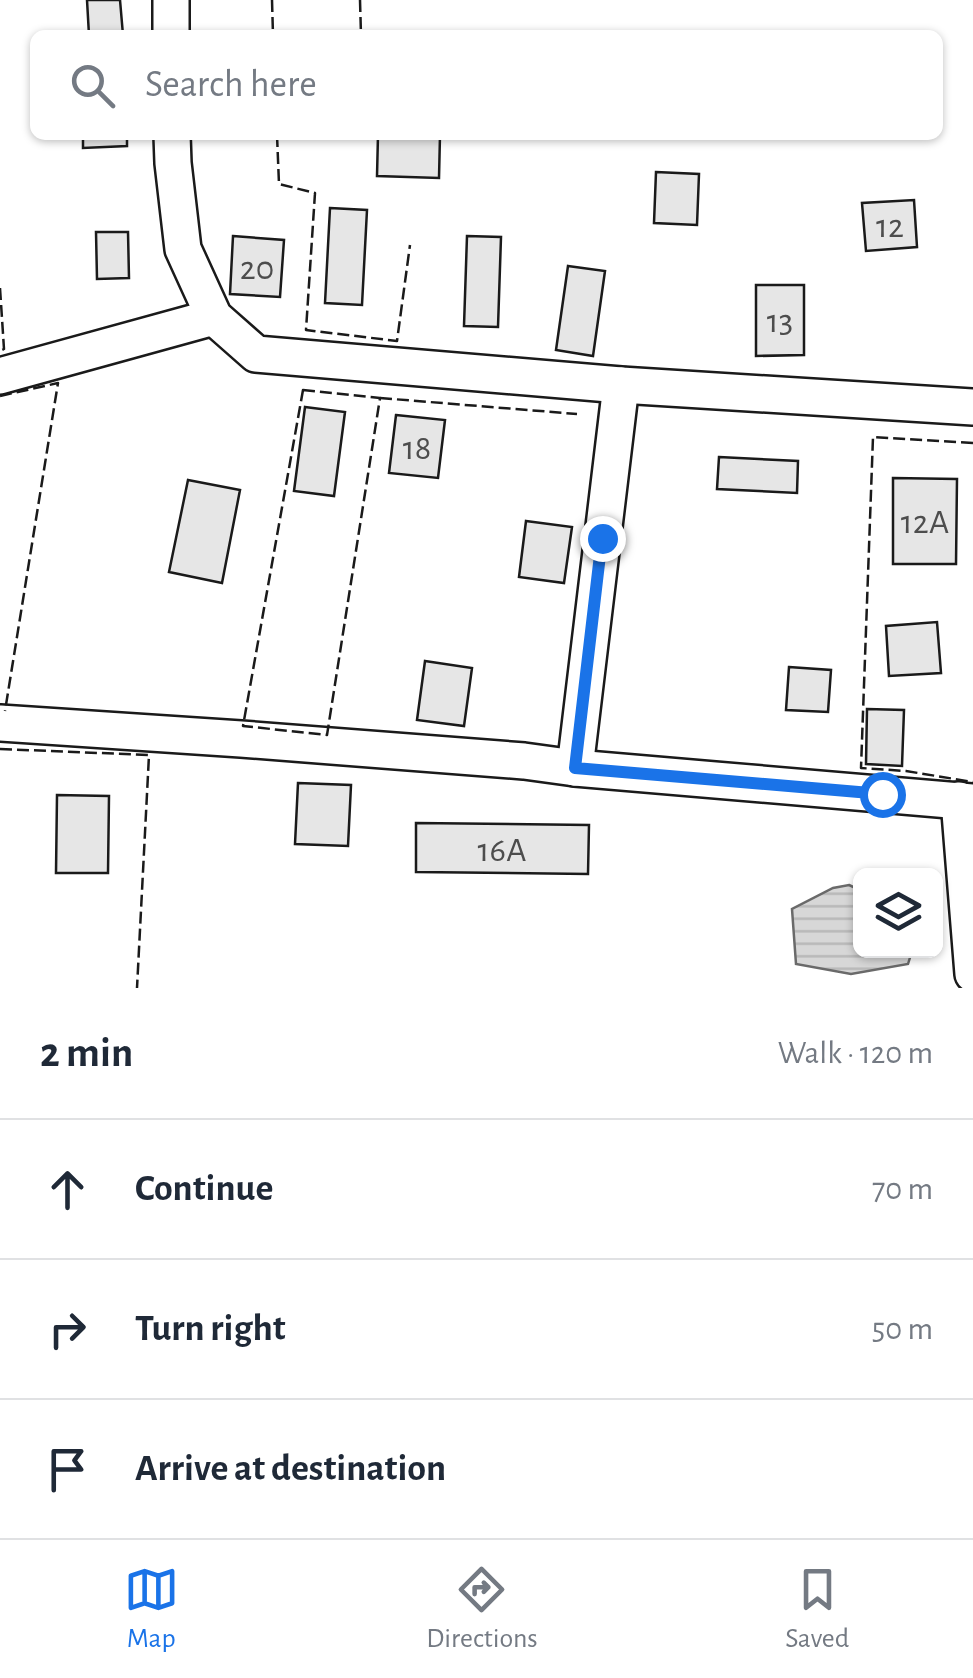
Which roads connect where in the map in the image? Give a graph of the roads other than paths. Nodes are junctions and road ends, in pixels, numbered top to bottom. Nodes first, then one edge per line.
1 (170, 0) edge
2 (171, 30) edge
3 (172, 140) edge
4 (214, 317) junction
5 (0, 376) edge
6 (621, 384) junction
7 (973, 407) edge
8 (0, 723) edge
9 (575, 768) junction
10 (966, 801) edge
11 (973, 974) edge

1 - 2 street
3 - 4 street
4 - 5 street
4 - 6 street
6 - 7 street
6 - 9 street
8 - 9 street
9 - 10 street
10 - 11 street

